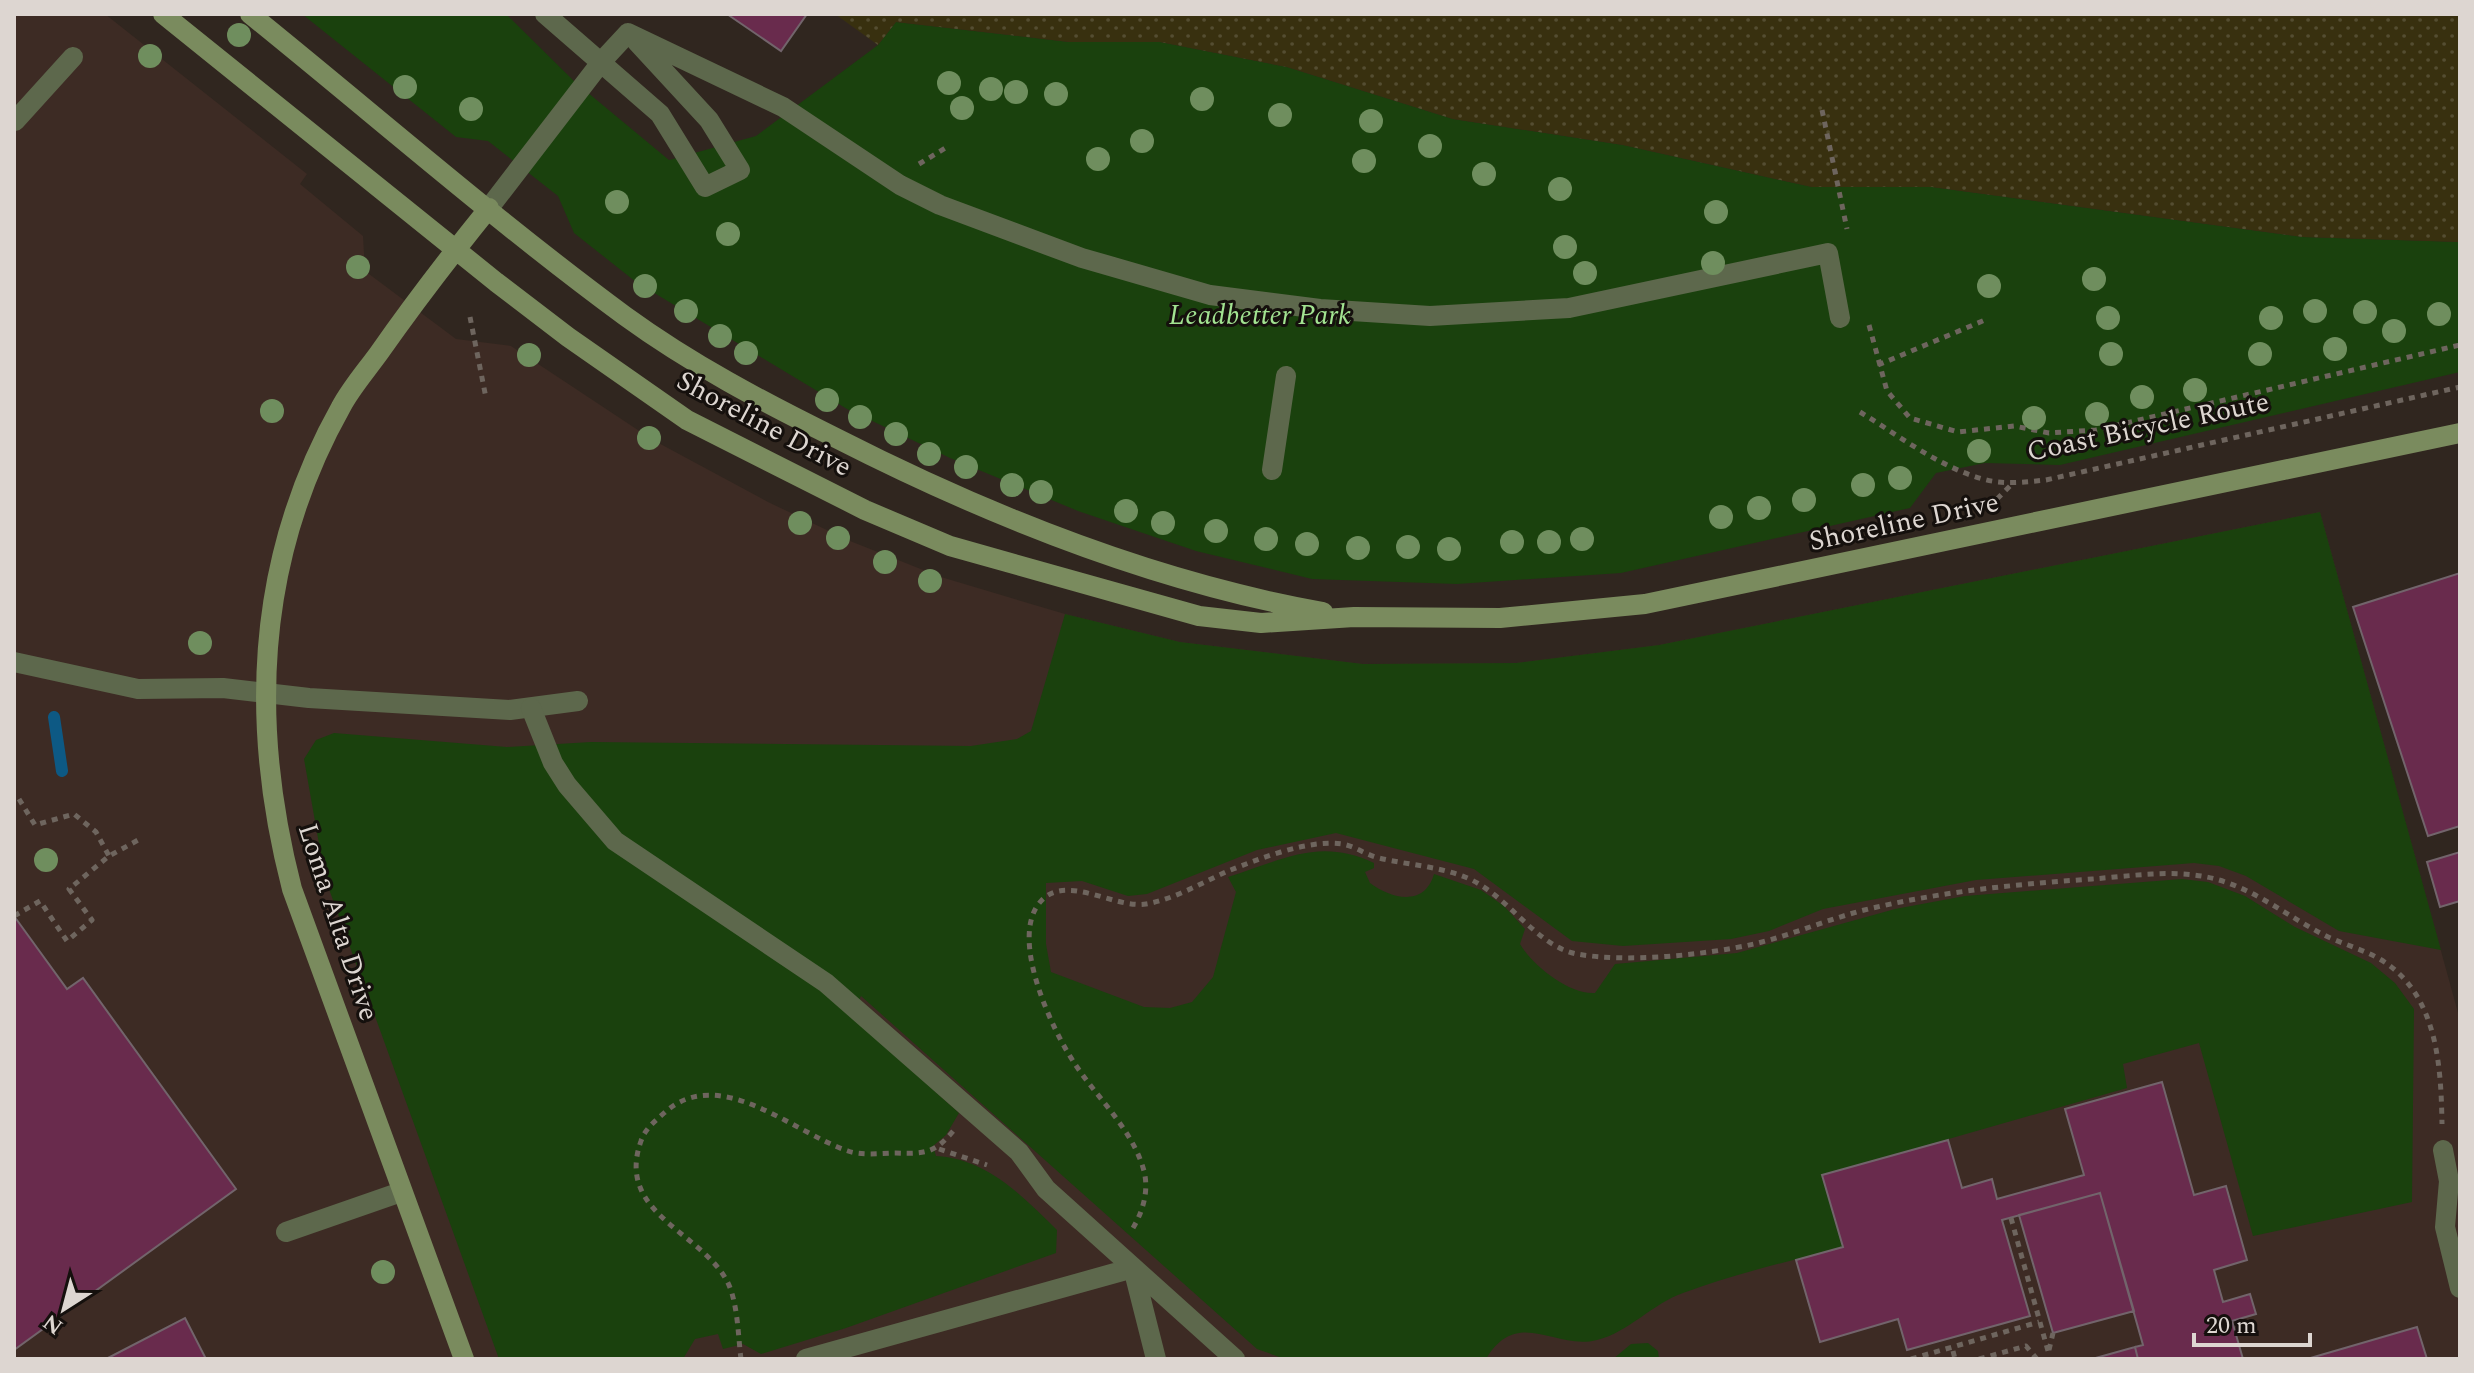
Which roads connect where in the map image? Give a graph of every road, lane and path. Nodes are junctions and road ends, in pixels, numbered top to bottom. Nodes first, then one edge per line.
1 (163, 14) edge
2 (250, 14) edge
3 (545, 14) edge
4 (628, 33) junction
5 (73, 57) dead end
6 (602, 61) junction
7 (1822, 110) dead end
8 (15, 121) edge
9 (489, 208) junction
10 (1849, 244) dead end
11 (455, 250) junction
12 (470, 317) dead end
13 (1840, 318) dead end
14 (1868, 320) dead end
15 (1985, 320) dead end
16 (2460, 345) edge
17 (1878, 365) junction
18 (1286, 376) dead end
19 (2460, 387) edge
20 (486, 398) dead end
21 (1860, 412) dead end
22 (2460, 433) edge
23 (1272, 470) dead end
24 (1354, 617) junction
25 (14, 662) edge
26 (263, 692) junction
27 (578, 701) dead end
28 (531, 708) junction
29 (19, 799) dead end
30 (140, 839) dead end
31 (109, 856) junction
32 (14, 916) edge
33 (971, 1110) junction
34 (2443, 1150) joint
35 (401, 1192) junction
36 (2011, 1218) dead end
37 (286, 1232) dead end
38 (1115, 1250) junction
39 (1133, 1268) junction
40 (2460, 1288) edge
41 (2039, 1322) junction
42 (2053, 1333) dead end
43 (1953, 1351) dead end
44 (464, 1359) edge
45 (741, 1359) edge
46 (806, 1359) edge
47 (1156, 1359) edge
48 (1235, 1359) edge
49 (1911, 1359) edge
50 (1955, 1359) edge
51 (1979, 1359) edge
52 (2037, 1359) edge

1 - 11 main road, Shoreline Drive
2 - 9 main road, Shoreline Drive
3 - 6 street
4 - 6 street
4 - 6 street
4 - 13 street
5 - 8 street
6 - 9 street
7 - 10 path
9 - 11 main road, Loma Alta Drive
9 - 24 main road, Shoreline Drive
11 - 24 main road, Shoreline Drive
11 - 26 main road, Loma Alta Drive
12 - 20 path
14 - 17 path
15 - 17 path
16 - 17 path
18 - 23 street
19 - 21 path, Coast Bicycle Route
22 - 24 main road, Shoreline Drive
25 - 26 street
26 - 28 street
26 - 35 main road, Loma Alta Drive
27 - 28 street
28 - 33 street
29 - 31 path
30 - 31 path
31 - 32 path
33 - 38 street
33 - 45 path
34 - 38 path
34 - 40 street
35 - 37 street
35 - 44 main road, Loma Alta Drive
36 - 41 path
38 - 39 street
39 - 46 street
39 - 47 street
39 - 48 street
41 - 42 path
41 - 49 path
43 - 50 path
51 - 52 path

